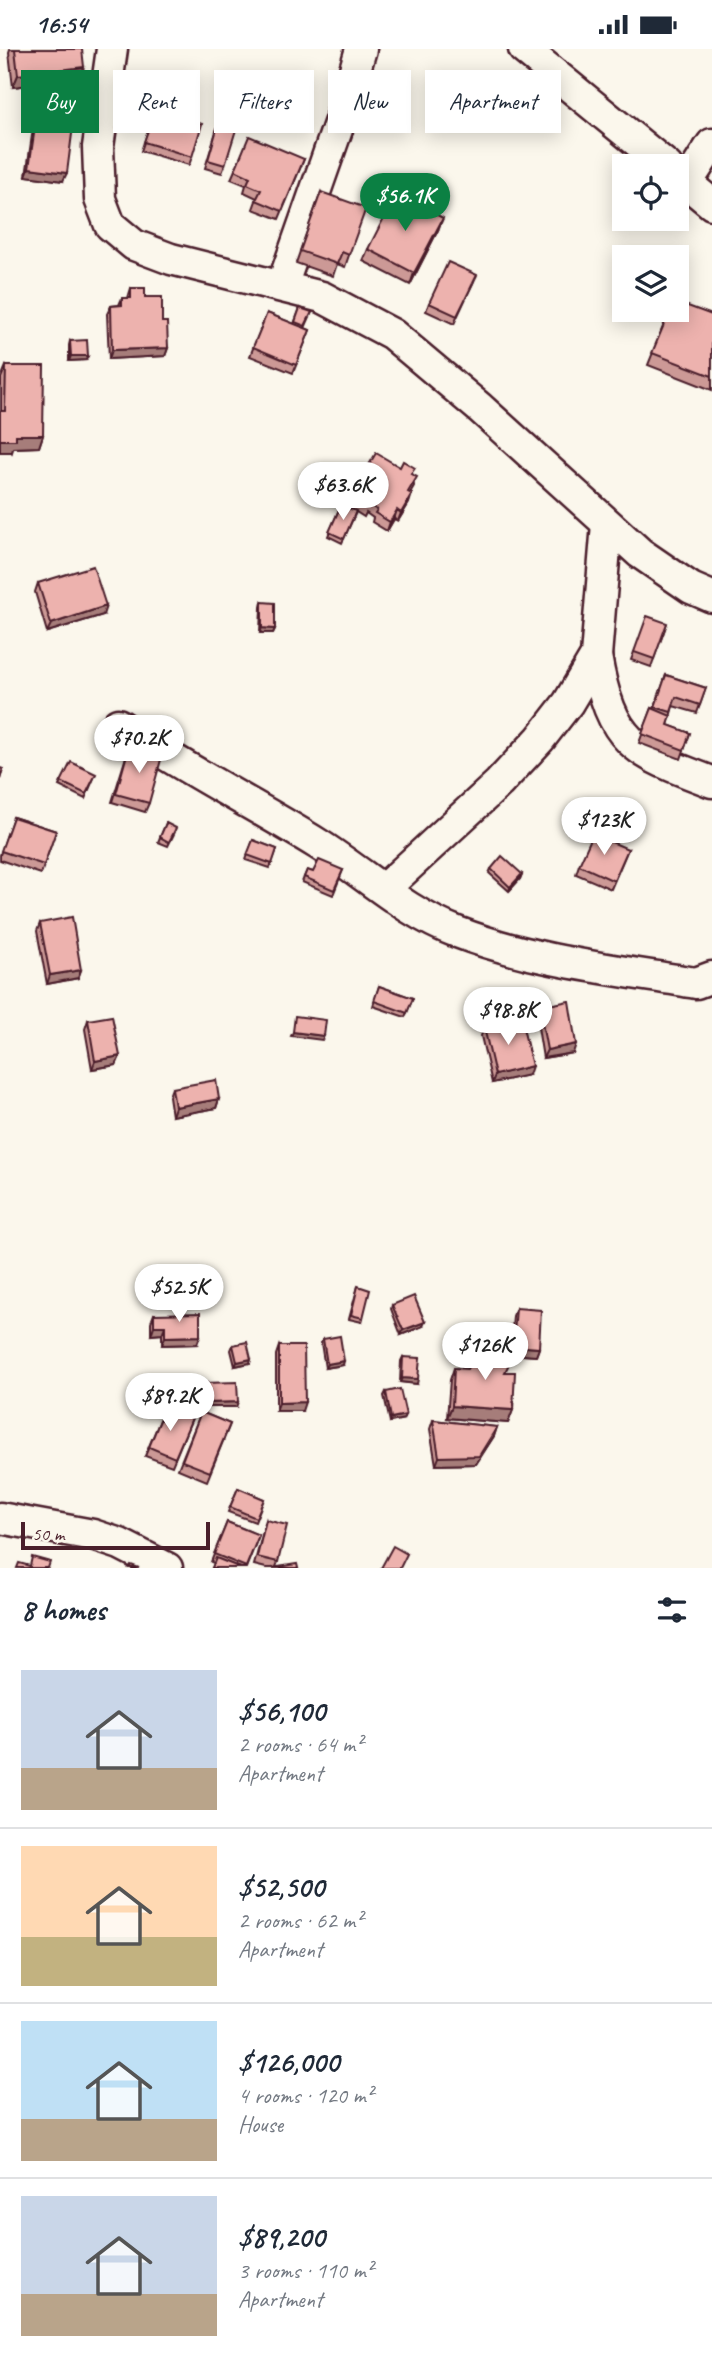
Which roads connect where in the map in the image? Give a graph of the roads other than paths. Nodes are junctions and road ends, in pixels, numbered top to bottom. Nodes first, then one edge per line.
1 (112, 49) edge
2 (361, 49) edge
3 (524, 49) edge
4 (712, 144) edge
5 (652, 154) edge
6 (689, 164) edge
7 (689, 185) edge
8 (712, 204) edge
9 (282, 286) junction
10 (607, 524) junction
11 (712, 597) edge
12 (596, 656) junction
13 (118, 724) dead end
14 (712, 782) edge
15 (384, 889) junction
16 (712, 977) edge
17 (0, 1518) edge
18 (167, 1568) edge

1 - 9 street
2 - 9 street
3 - 5 street
4 - 6 street
7 - 8 street
9 - 10 street
10 - 11 street
10 - 12 street
12 - 14 street
12 - 15 street
13 - 15 street
15 - 16 street
17 - 18 street

